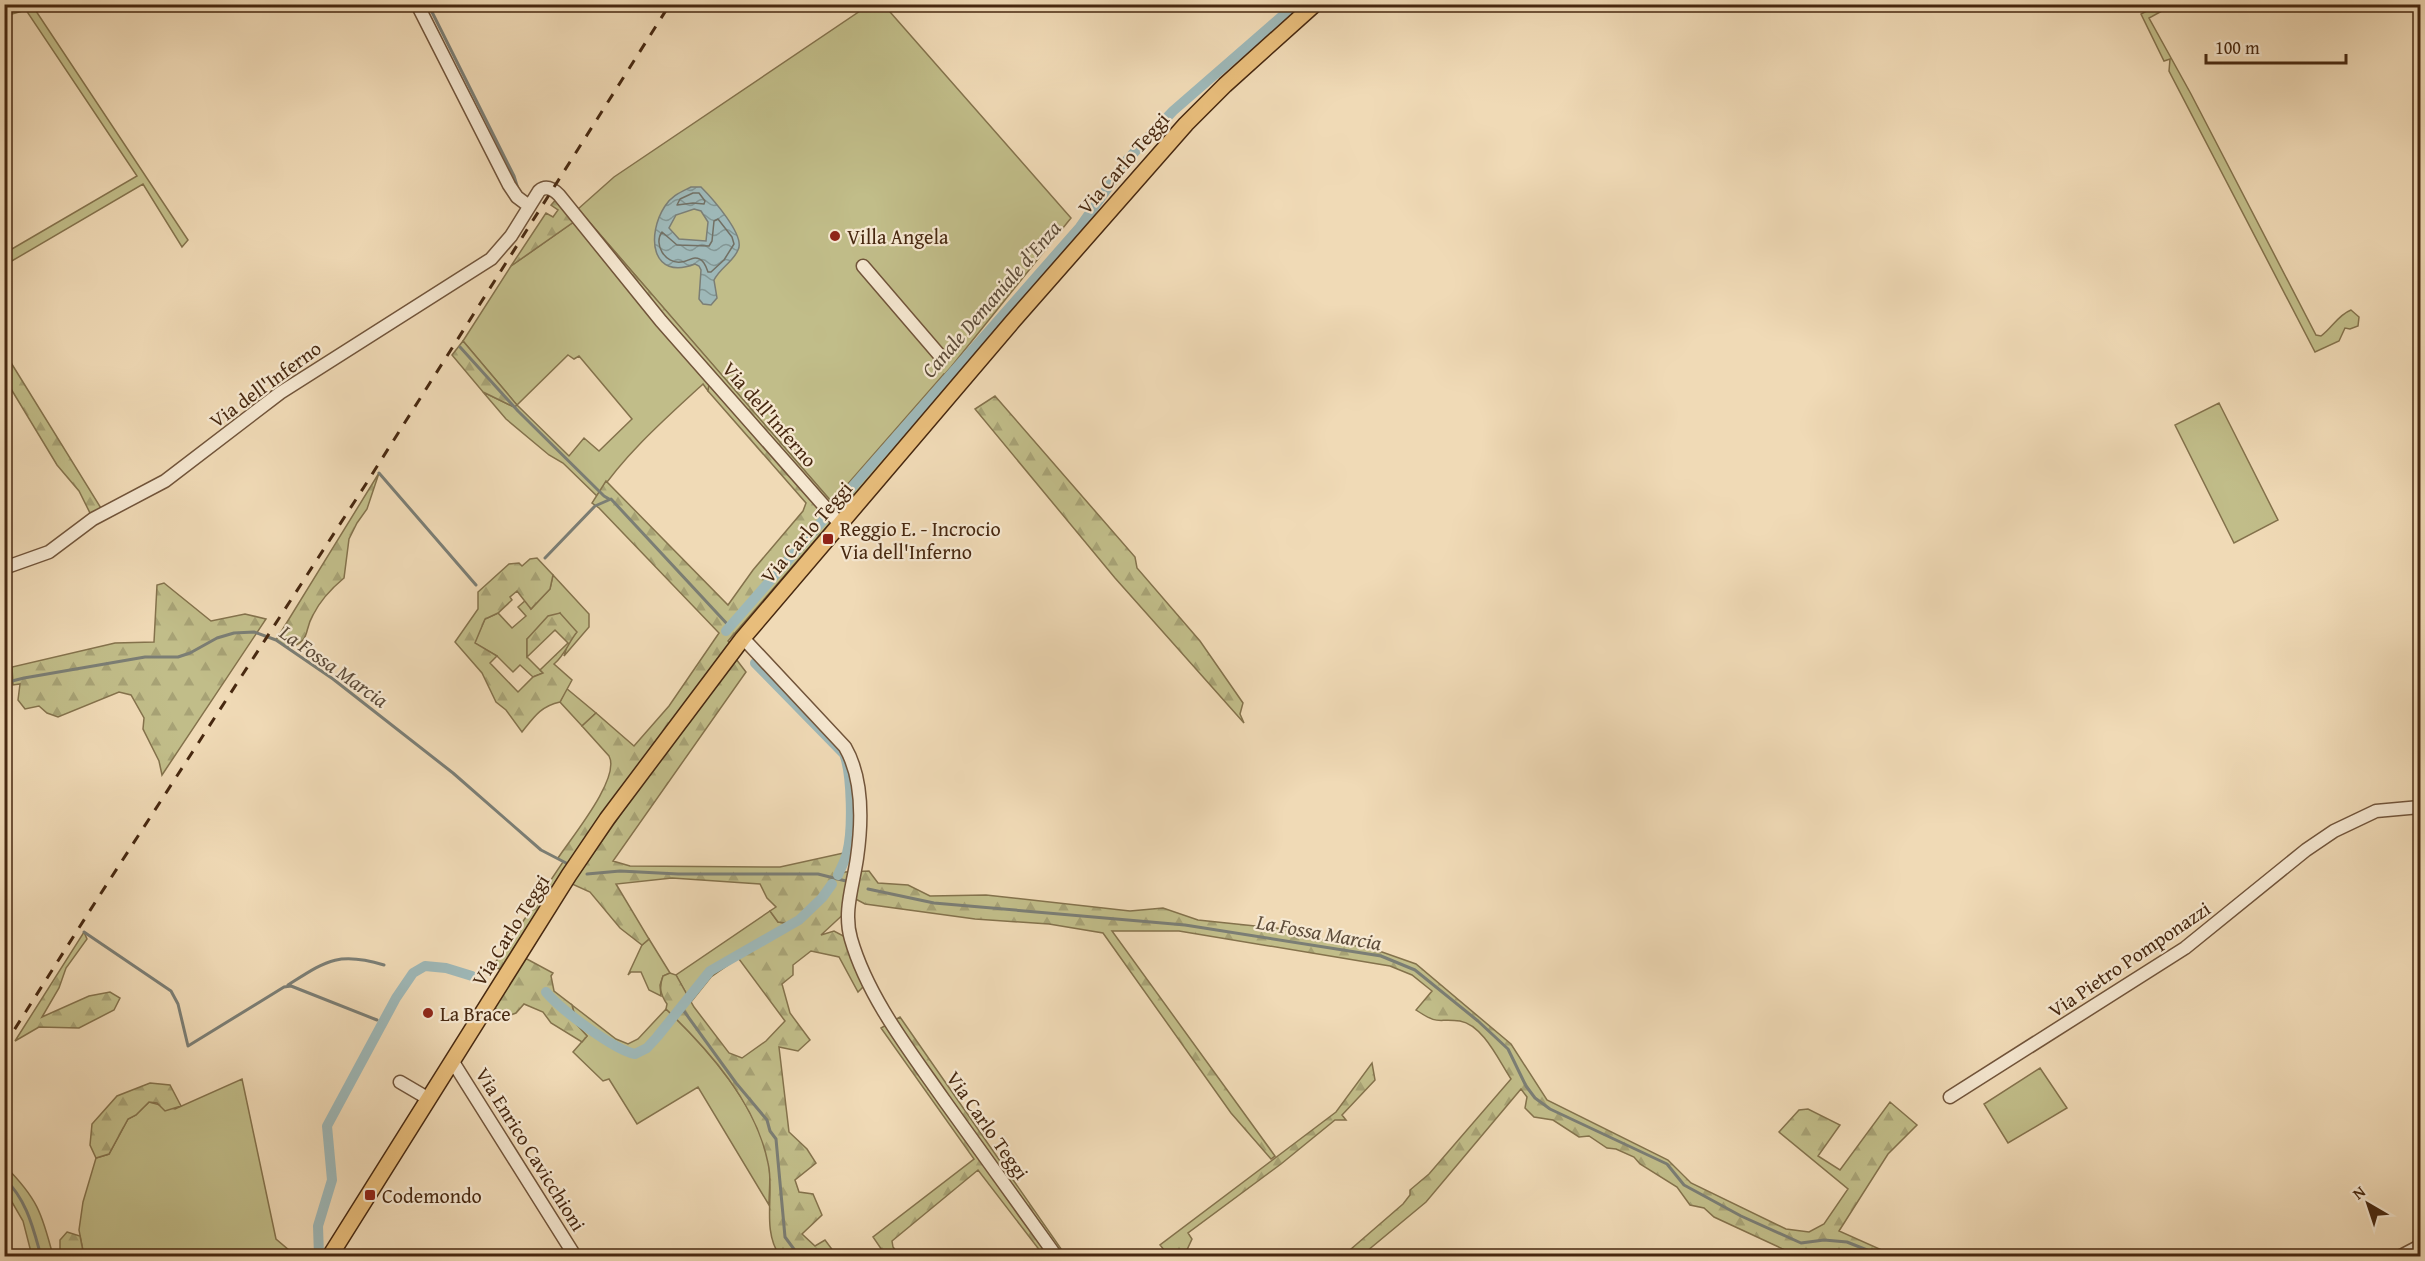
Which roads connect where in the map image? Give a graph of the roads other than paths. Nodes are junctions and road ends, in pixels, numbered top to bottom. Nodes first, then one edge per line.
1 (417, 4) edge
2 (1315, 4) edge
3 (530, 206) junction
4 (863, 266) dead end
5 (942, 358) dead end
6 (837, 520) junction
7 (4, 568) edge
8 (742, 638) junction
9 (2421, 807) edge
10 (453, 1062) junction
11 (400, 1082) dead end
12 (1950, 1097) dead end
13 (429, 1099) junction
14 (2421, 1246) edge
15 (330, 1257) edge
16 (575, 1257) edge
17 (1056, 1257) edge
18 (2401, 1257) edge

1 - 3 street
2 - 6 main road, Via Carlo Teggi
3 - 6 street, Via dell'Inferno
3 - 7 street, Via dell'Inferno
4 - 5 street
6 - 8 main road, Via Carlo Teggi
8 - 10 main road, Via Carlo Teggi
8 - 17 street, Via Carlo Teggi
9 - 12 street, Via Pietro Pomponazzi
10 - 13 main road, Via Carlo Teggi
10 - 16 street, Via Enrico Cavicchioni
11 - 13 street
13 - 15 main road, Via Carlo Teggi
14 - 18 street

